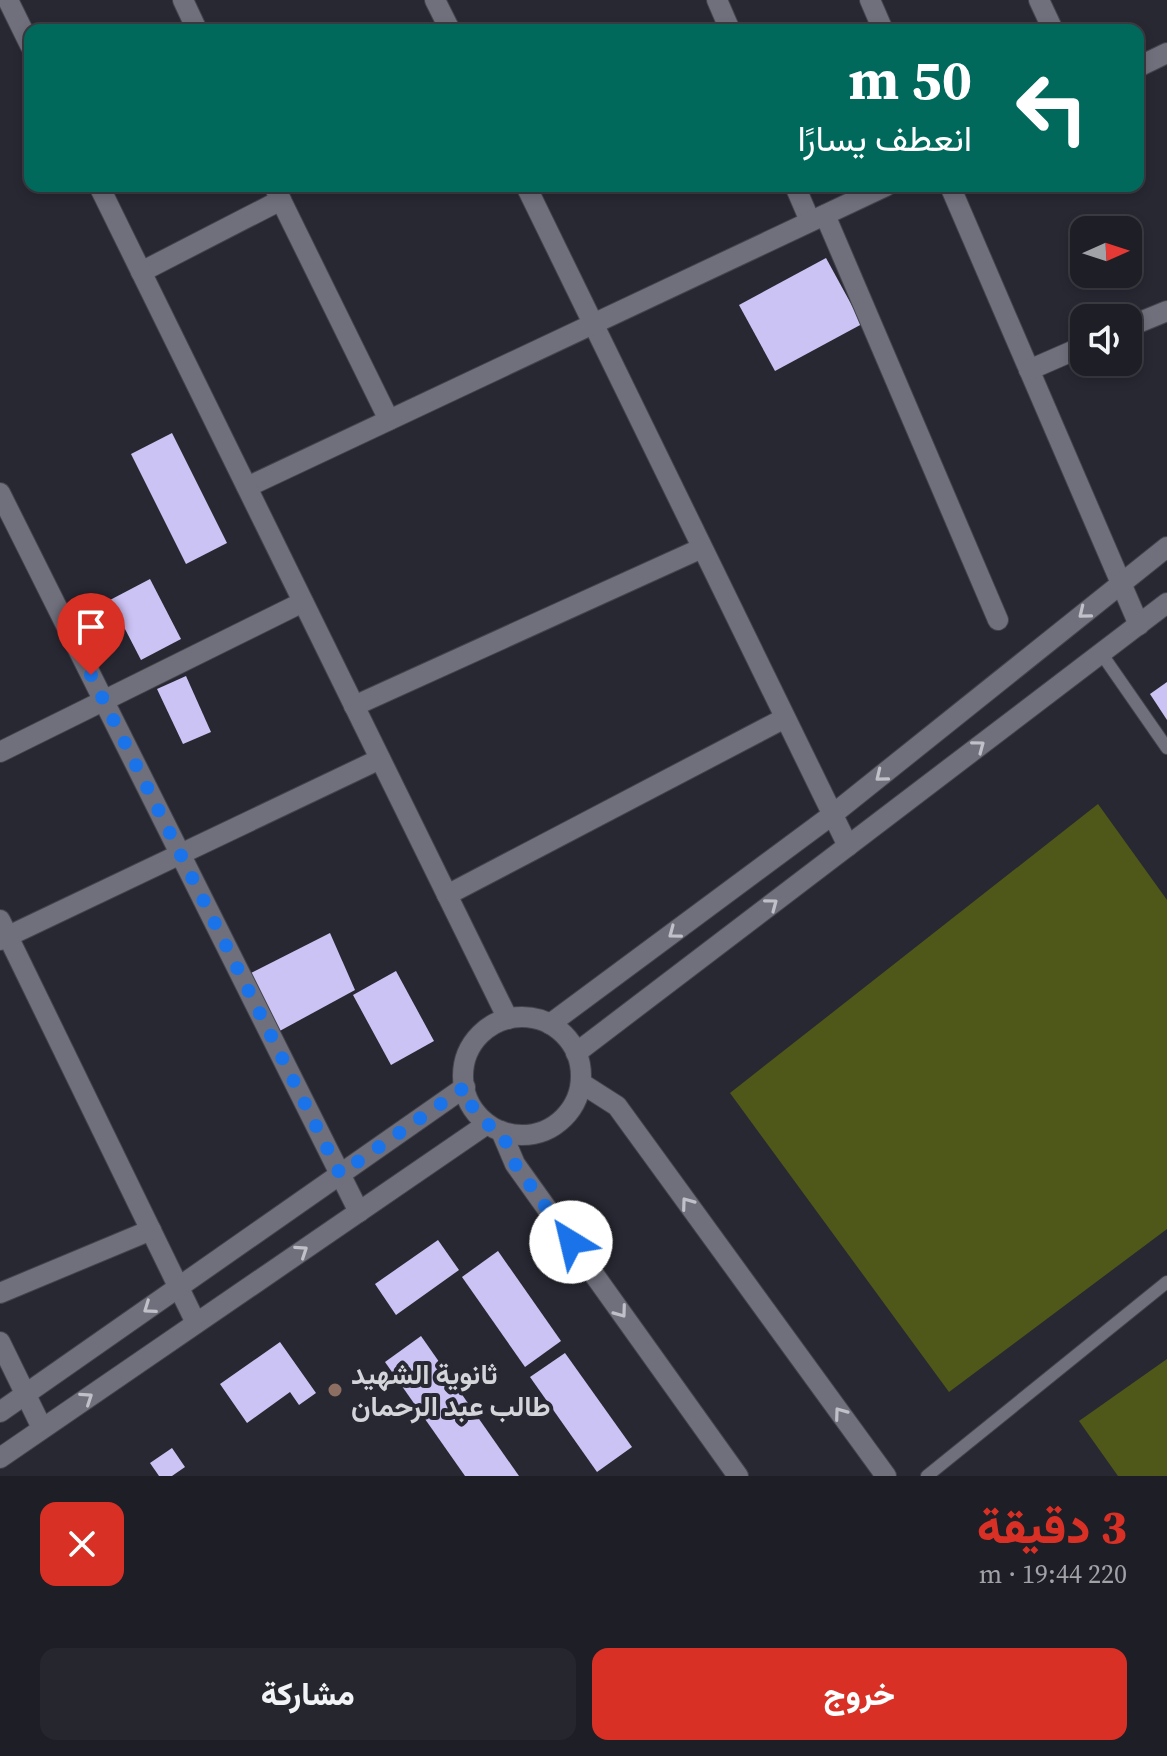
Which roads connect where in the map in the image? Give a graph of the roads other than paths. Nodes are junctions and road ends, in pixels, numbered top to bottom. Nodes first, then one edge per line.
1 (8, 0) edge
2 (183, 0) edge
3 (435, 0) edge
4 (717, 0) edge
5 (870, 0) edge
6 (1039, 0) edge
7 (194, 24) edge
8 (447, 24) edge
9 (727, 24) edge
10 (880, 24) edge
11 (1050, 24) edge
12 (24, 33) edge
13 (1167, 53) edge
14 (1144, 64) edge
15 (102, 192) edge
16 (529, 192) edge
17 (799, 192) edge
18 (873, 192) edge
19 (953, 192) edge
20 (278, 193) edge
21 (817, 218) junction
22 (141, 272) junction
23 (1167, 311) edge
24 (1142, 321) edge
25 (593, 324) junction
26 (1070, 352) edge
27 (1029, 370) junction
28 (389, 420) junction
29 (247, 487) junction
30 (0, 493) edge
31 (1167, 547) edge
32 (702, 548) junction
33 (1121, 584) junction
34 (303, 602) junction
35 (1167, 603) edge
36 (998, 620) dead end
37 (1139, 625) junction
38 (1101, 653) junction
39 (104, 701) junction
40 (354, 706) junction
41 (785, 718) junction
42 (1167, 748) edge
43 (0, 752) edge
44 (380, 759) junction
45 (832, 815) junction
46 (848, 846) junction
47 (180, 854) junction
48 (447, 895) junction
49 (3, 932) edge
50 (508, 1019) junction
51 (550, 1024) junction
52 (576, 1053) junction
53 (581, 1083) junction
54 (465, 1087) junction
55 (494, 1127) junction
56 (340, 1174) junction
57 (359, 1212) junction
58 (151, 1230) junction
59 (1167, 1282) edge
60 (178, 1287) junction
61 (0, 1293) edge
62 (196, 1323) junction
63 (0, 1342) edge
64 (26, 1394) junction
65 (0, 1412) edge
66 (42, 1428) junction
67 (0, 1458) edge
68 (738, 1476) edge
69 (886, 1476) edge
70 (927, 1476) edge

1 - 12 street
2 - 7 street
3 - 8 street
4 - 9 street
5 - 10 street
6 - 11 street
13 - 14 street
15 - 22 street
16 - 25 street
17 - 21 street
18 - 21 street
19 - 27 street
20 - 22 street
20 - 28 street
21 - 25 street
21 - 36 street
22 - 29 street
23 - 24 street
25 - 28 street
25 - 32 street
26 - 27 street
27 - 33 street
28 - 29 street
29 - 34 street
30 - 39 street
31 - 33 street
32 - 40 street
32 - 41 street
33 - 37 street
33 -> 45 street
34 - 39 street
34 - 40 street
35 - 37 street
37 - 38 street
38 - 42 lane
46 -> 38 street
39 - 43 street
39 - 47 street
40 - 44 street
41 - 45 street
41 - 48 street
44 - 47 street
44 - 48 street
45 - 46 street
45 -> 51 street
52 -> 46 street
47 - 49 street
47 - 56 street
48 - 50 street
49 - 58 street
50 - 51 street
50 - 54 street
51 - 52 street
52 - 53 street
53 - 55 street
69 -> 53 street
54 - 55 street
54 - 56 street
55 - 57 street
55 -> 68 street
56 - 57 street
56 - 60 street
62 -> 57 street
58 - 60 street
58 - 61 street
59 - 70 lane
60 - 62 street
60 -> 64 street
66 -> 62 street
63 - 64 street
64 - 65 street
64 - 66 street
66 - 67 street

